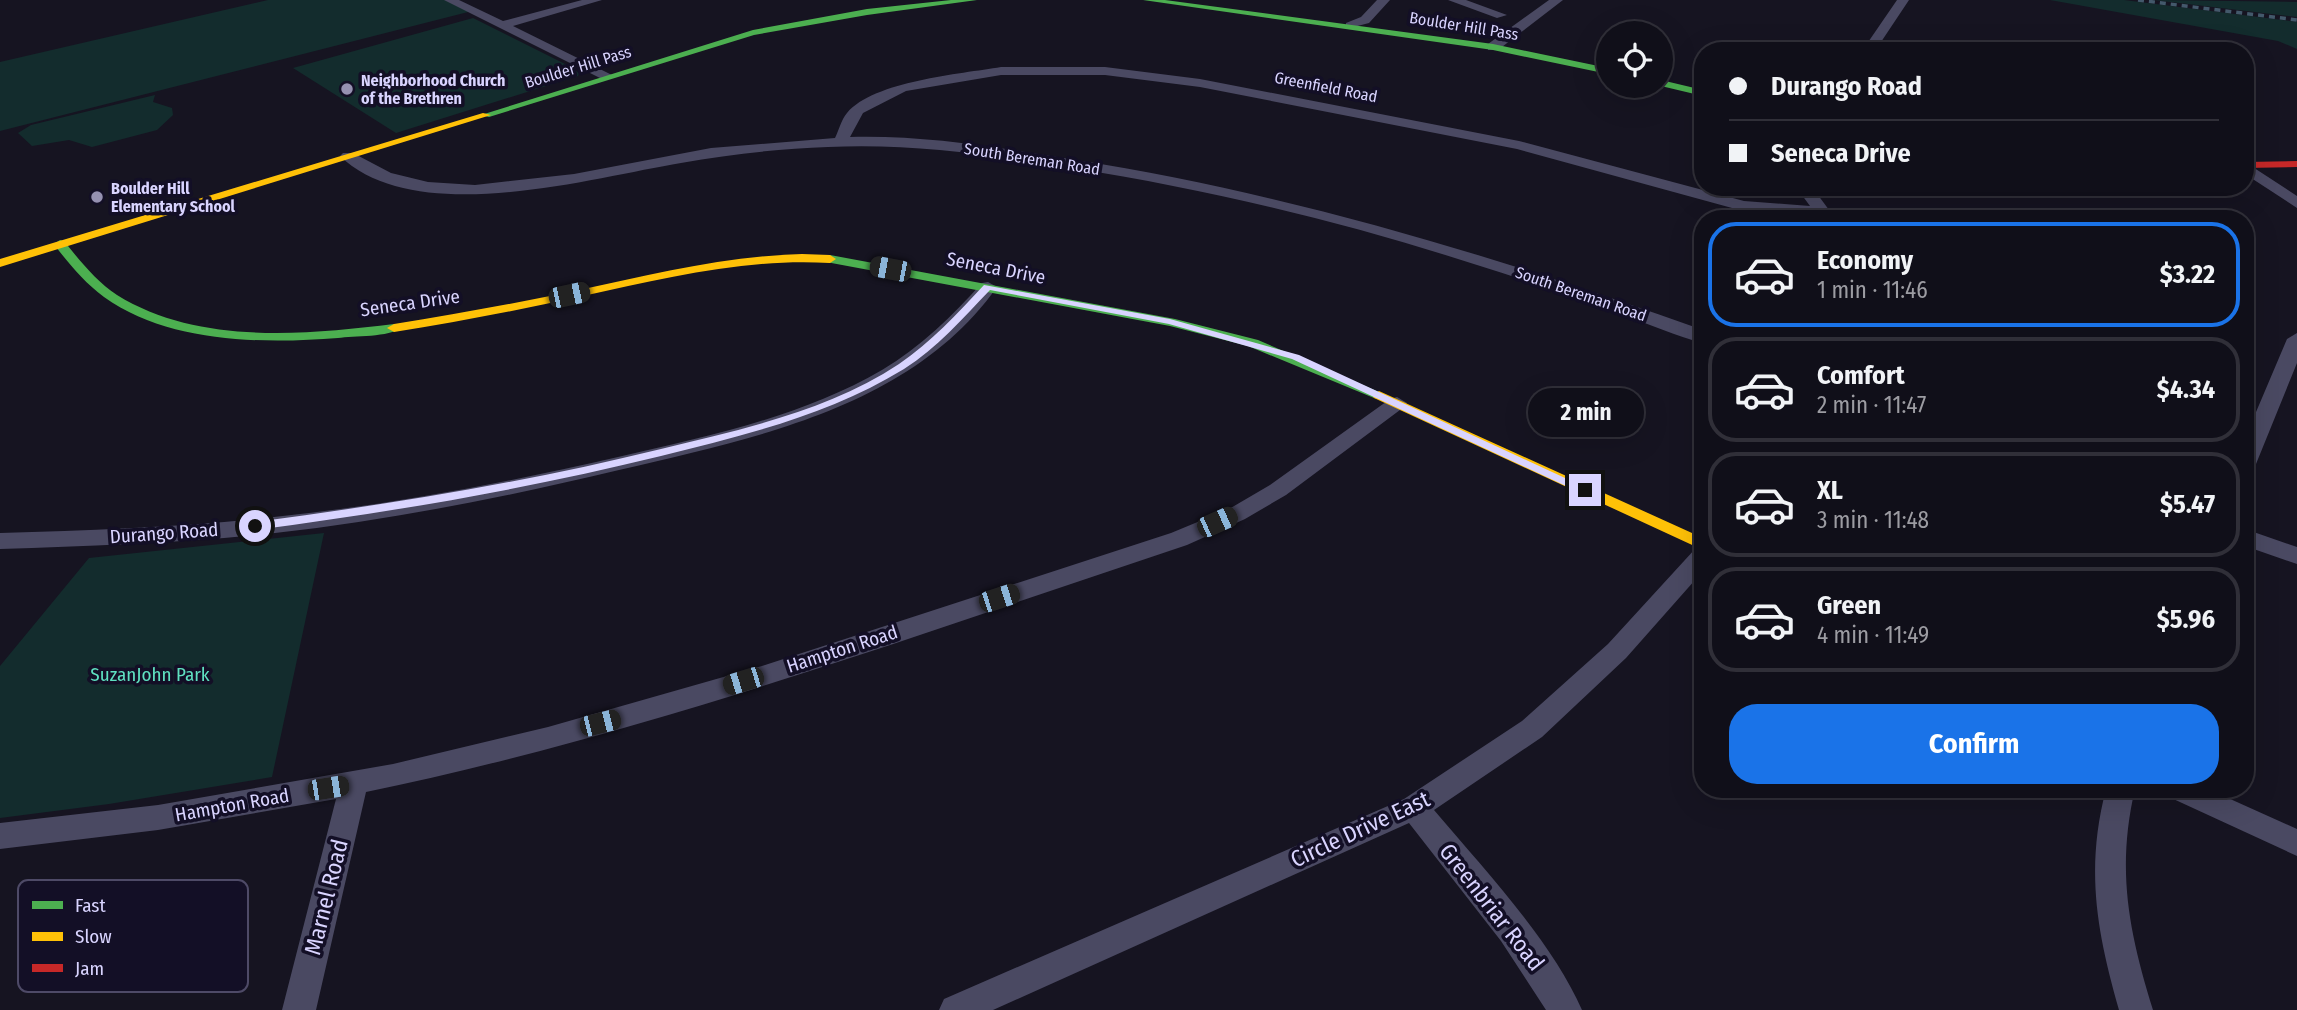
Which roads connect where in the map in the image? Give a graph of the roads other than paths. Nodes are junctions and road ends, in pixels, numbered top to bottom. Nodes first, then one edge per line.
1 (450, 0) edge
2 (596, 0) edge
3 (972, 0) edge
4 (1147, 0) edge
5 (1369, 0) edge
6 (1384, 0) edge
7 (1454, 0) edge
8 (1557, 0) edge
9 (1903, 0) edge
10 (1501, 15) dead end
11 (501, 25) junction
12 (1350, 26) junction
13 (1874, 42) edge
14 (1493, 47) junction
15 (1596, 69) edge
16 (607, 76) junction
17 (1673, 86) edge
18 (1694, 91) edge
19 (841, 142) junction
20 (348, 156) junction
21 (2297, 164) edge
22 (2254, 166) edge
23 (2254, 172) edge
24 (1694, 193) edge
25 (1706, 196) edge
26 (2297, 203) edge
27 (1779, 210) edge
28 (60, 244) junction
29 (0, 263) edge
30 (988, 287) junction
31 (1694, 334) edge
32 (2295, 352) edge
33 (1397, 403) junction
34 (2254, 444) edge
35 (2254, 540) edge
36 (0, 541) edge
37 (1694, 541) edge
38 (2297, 556) edge
39 (1694, 565) edge
40 (354, 784) junction
41 (2117, 798) edge
42 (2199, 798) edge
43 (1414, 808) junction
44 (0, 836) edge
45 (2297, 843) edge
46 (996, 1002) edge
47 (299, 1010) edge
48 (956, 1010) edge
49 (1565, 1010) edge
50 (2136, 1010) edge

1 - 11 street
2 - 11 street
3 - 16 street, Boulder Hill Pass
4 - 12 street, Boulder Hill Pass
5 - 12 street
6 - 12 street
7 - 10 street
8 - 14 street
9 - 13 street
11 - 16 street
12 - 14 street, Boulder Hill Pass
14 - 15 street, Boulder Hill Pass
16 - 20 street, Boulder Hill Pass
17 - 18 street
19 - 20 street, South Bereman Road
19 - 24 street, Greenfield Road
19 - 31 street, South Bereman Road
20 - 28 street, Boulder Hill Pass
21 - 22 street
23 - 26 street
25 - 27 street, Greenfield Road
28 - 29 street, Boulder Hill Pass
28 - 30 street, Seneca Drive
30 - 33 street, Seneca Drive
30 - 36 street, Durango Road
32 - 34 street
33 - 37 street, Seneca Drive
33 - 40 street, Hampton Road
35 - 38 street
39 - 43 street, Circle Drive East
40 - 44 street, Hampton Road
40 - 47 street, Marnel Road
41 - 50 street
42 - 45 street
43 - 46 street, Circle Drive East
43 - 49 street, Greenbriar Road
46 - 48 street, Circle Drive East

